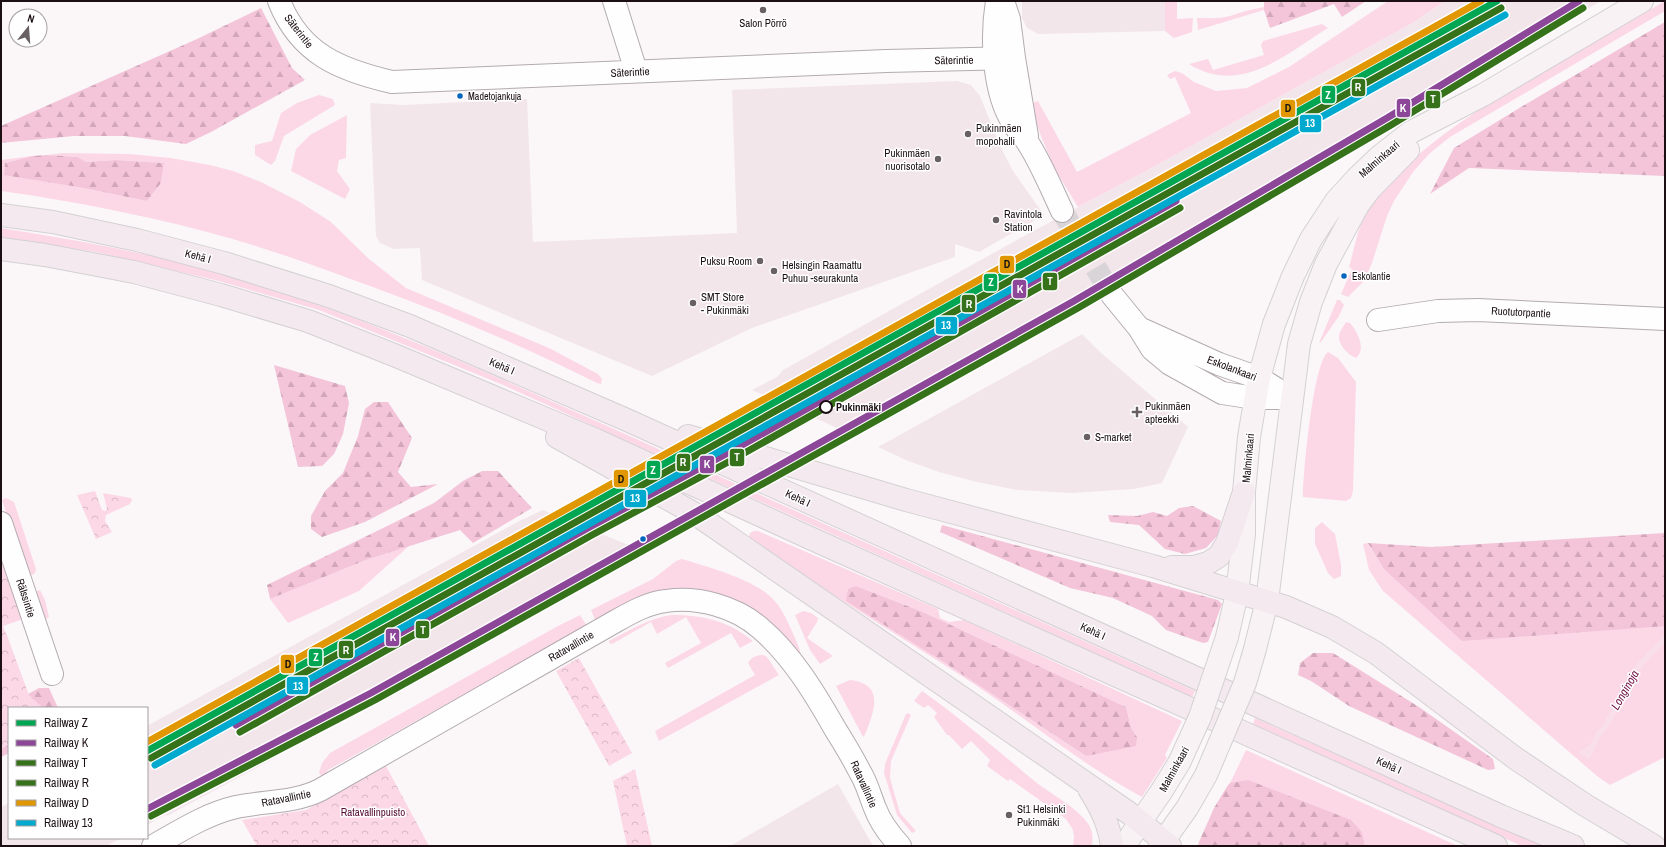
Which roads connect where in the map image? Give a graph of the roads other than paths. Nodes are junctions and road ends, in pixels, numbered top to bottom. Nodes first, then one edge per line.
1 (279, 1) edge
2 (614, 1) edge
3 (997, 1) edge
4 (1003, 1) edge
5 (1642, 1) edge
6 (1005, 58) junction
7 (636, 71) junction
8 (1445, 115) junction
9 (1062, 211) tunnel mouth
10 (1, 214) edge
11 (1, 249) edge
12 (1112, 295) tunnel mouth
13 (1665, 318) edge
14 (1378, 320) dead end
15 (451, 378) junction
16 (1257, 388) junction
17 (1291, 398) junction
18 (627, 420) junction
19 (1244, 492) junction
20 (1, 523) edge
21 (1153, 566) junction
22 (1237, 593) junction
23 (1267, 601) junction
24 (52, 674) dead end
25 (1087, 785) junction
26 (1140, 822) junction
27 (1165, 845) edge
28 (153, 846) edge
29 (900, 846) edge
30 (1112, 846) edge
31 (1124, 846) edge
32 (1496, 846) edge
33 (1573, 846) edge
34 (1654, 846) edge

1 - 7 street, Säterintie
2 - 7 street
3 - 6 street
4 - 6 street
5 - 8 main road, Malminkaari
6 - 7 street, Säterintie
6 - 9 street
8 - 16 main road, Malminkaari
8 - 17 main road, Malminkaari
10 - 18 highway, Kehä I
11 - 15 highway
12 - 16 street, Eskolankaari
13 - 14 street, Ruotutorpantie
15 - 25 highway
15 - 32 highway
16 - 17 street, Eskolankaari
16 - 19 main road, Malminkaari
17 - 23 main road, Malminkaari
18 - 21 highway
18 - 33 highway, Kehä I
19 - 21 highway
19 - 22 main road, Malminkaari
20 - 24 street, Rälssintie
21 - 22 highway
22 - 23 highway
22 - 26 main road, Malminkaari, bridge
23 - 27 main road, Malminkaari, bridge
23 - 34 highway
25 - 26 highway
25 - 30 highway
26 - 27 highway
26 - 31 main road, Malminkaari
28 - 29 street, Ratavallintie

